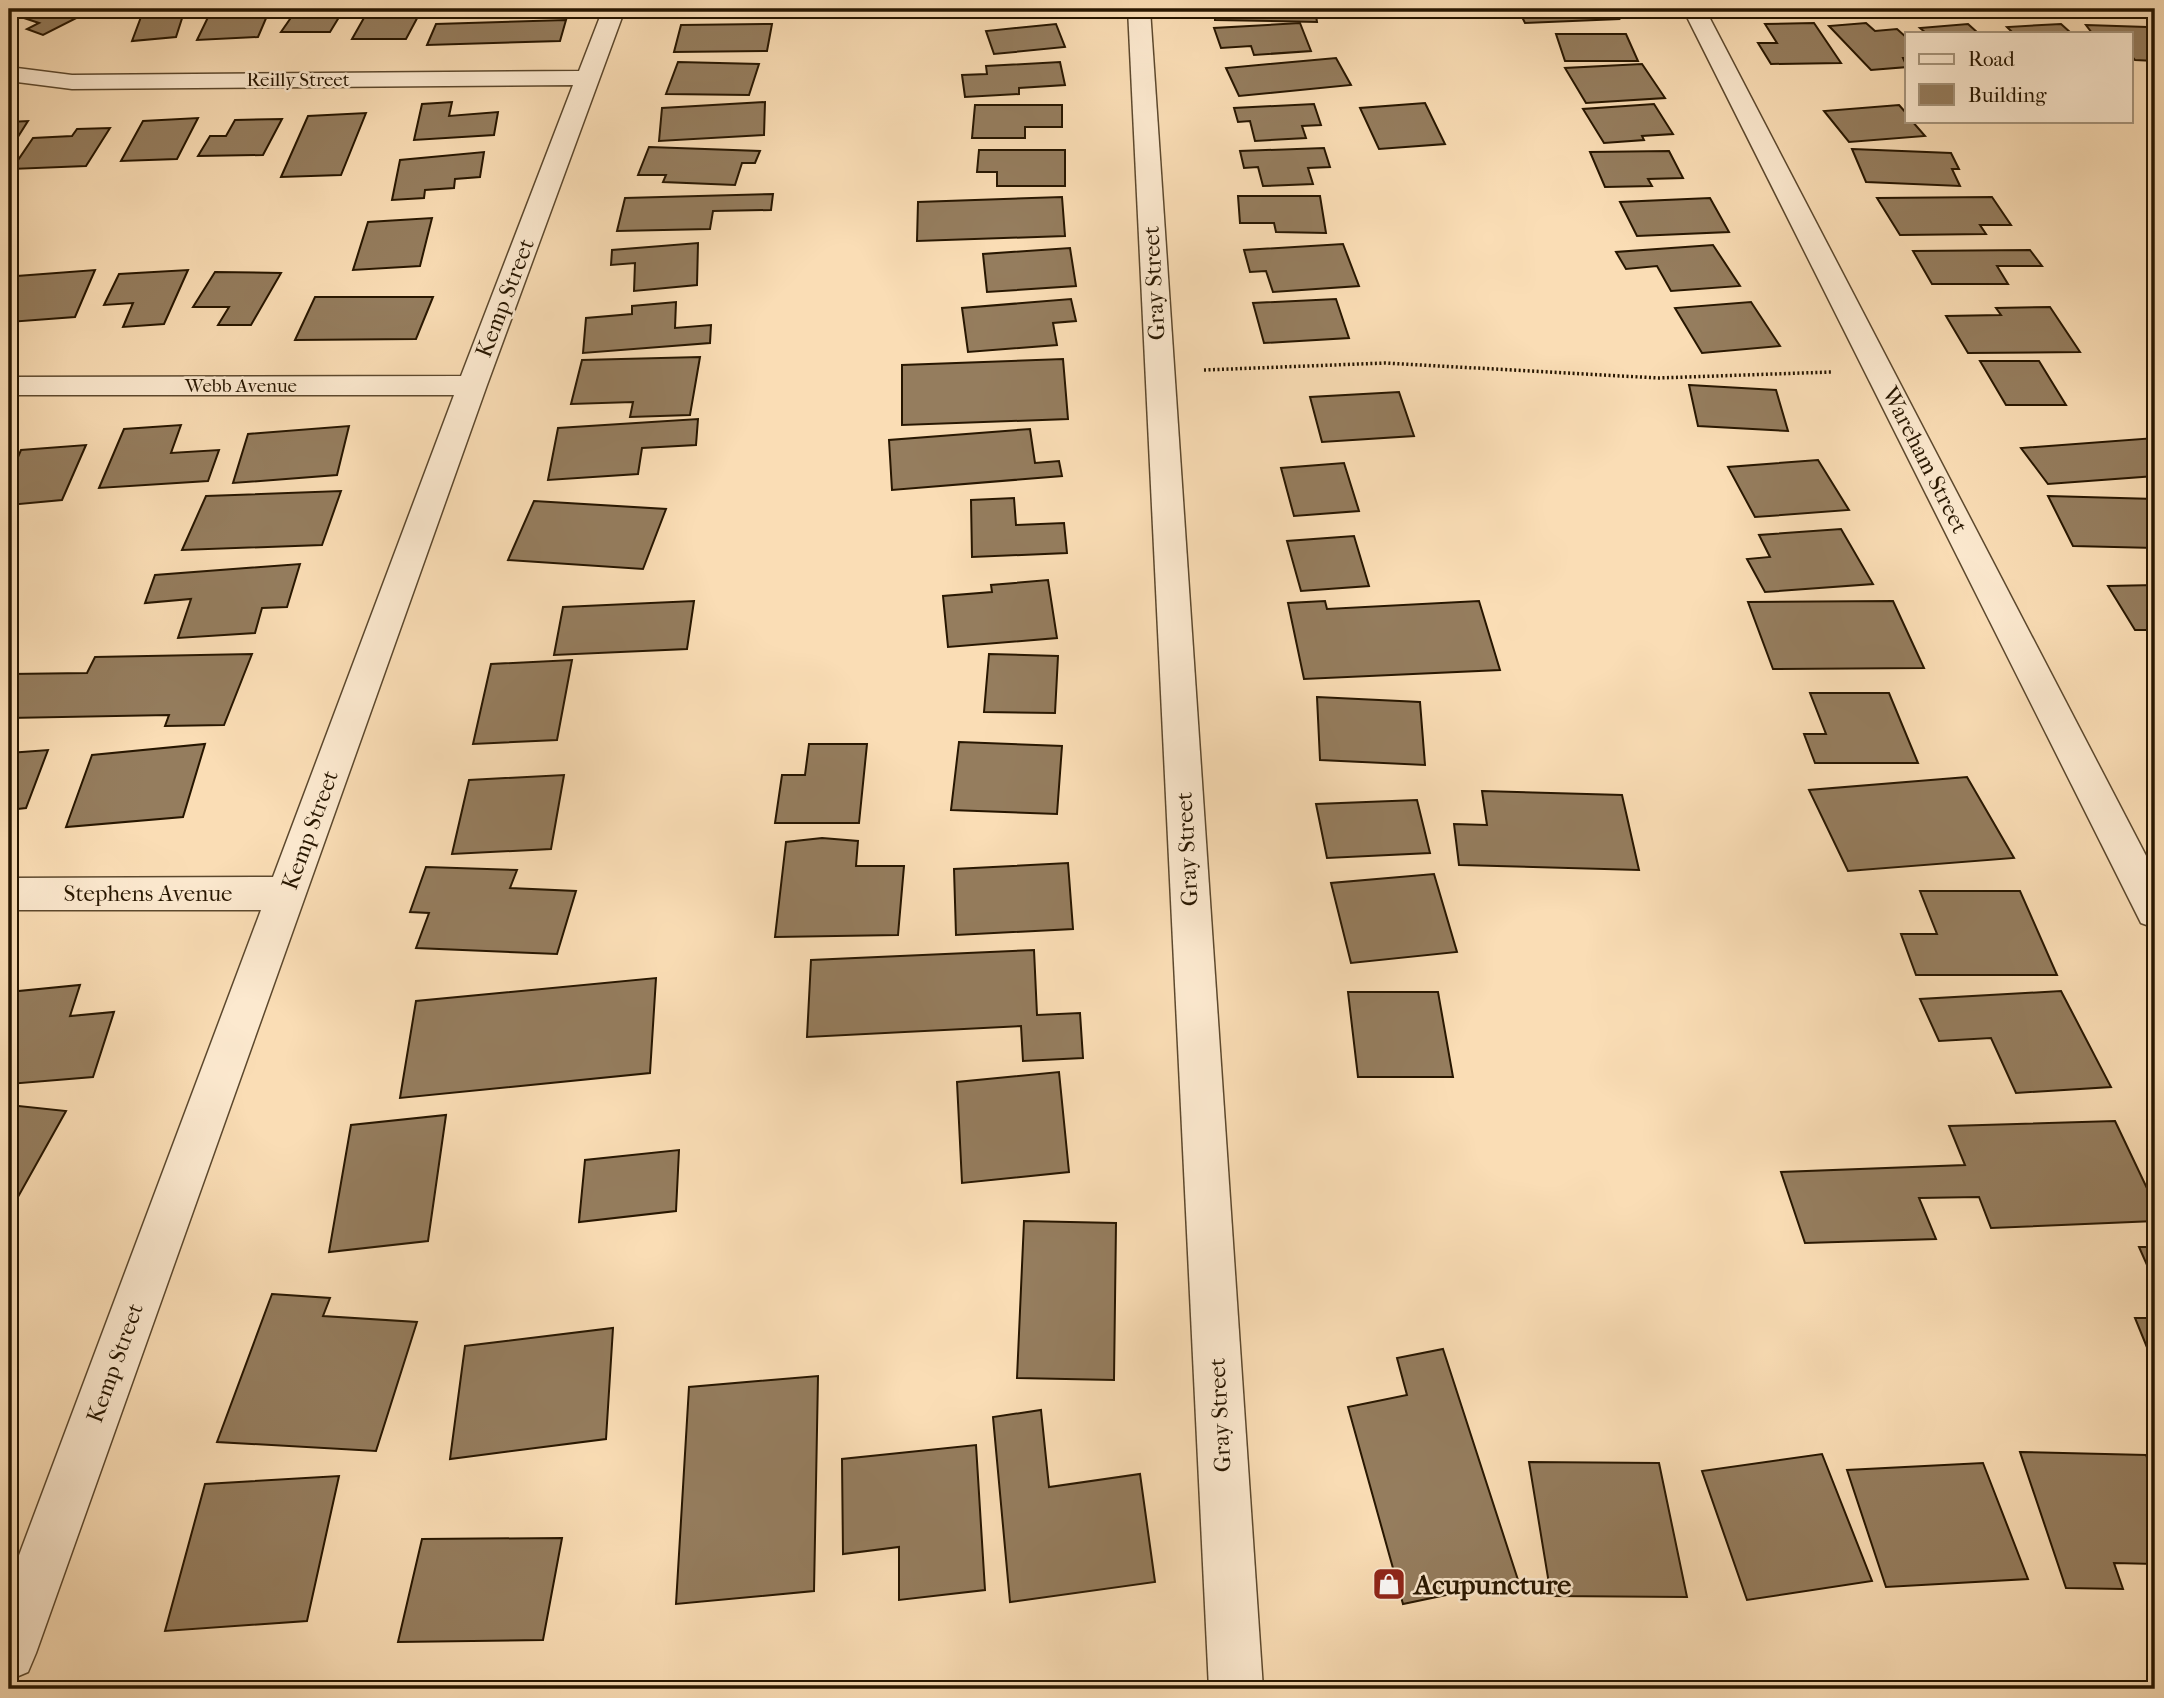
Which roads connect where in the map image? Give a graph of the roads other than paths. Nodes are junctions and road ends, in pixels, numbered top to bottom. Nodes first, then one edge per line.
1 (614, 9) edge
2 (1139, 9) edge
3 (1694, 9) edge
4 (9, 74) edge
5 (588, 78) junction
6 (472, 385) junction
7 (9, 386) edge
8 (287, 893) junction
9 (9, 894) edge
10 (2155, 911) edge
11 (9, 1653) edge
12 (1236, 1689) edge

1 - 5 street, Kemp Street
2 - 12 street, Gray Street
3 - 10 street, Wareham Street
4 - 5 street, Reilly Street
5 - 6 street, Kemp Street
6 - 7 street, Webb Avenue
6 - 8 street, Kemp Street
8 - 9 street, Stephens Avenue
8 - 11 street, Kemp Street

